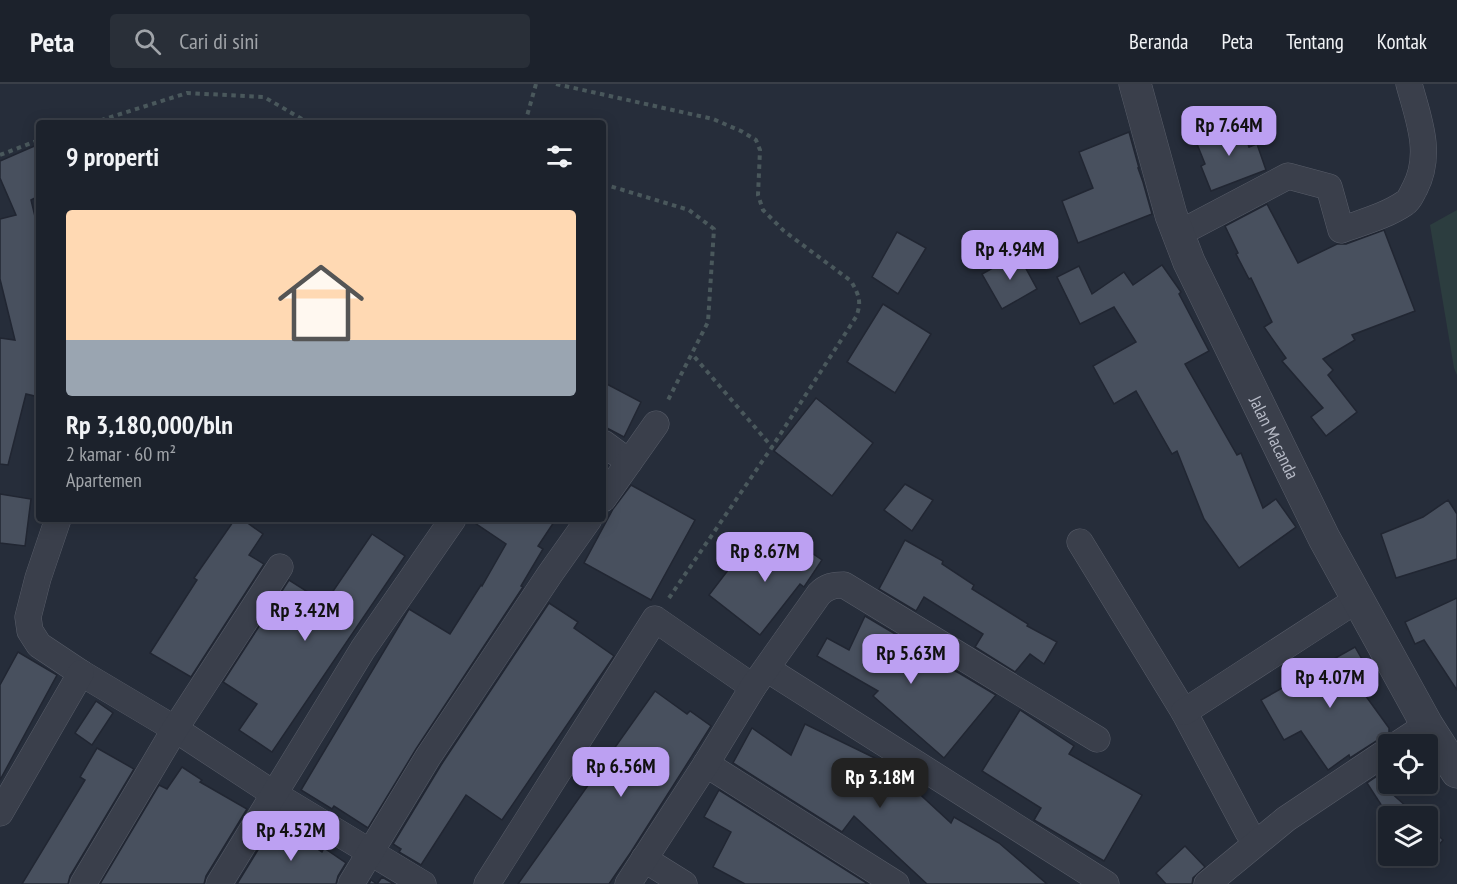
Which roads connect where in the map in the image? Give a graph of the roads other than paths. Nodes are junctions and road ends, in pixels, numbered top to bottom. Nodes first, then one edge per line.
1 (1135, 84) edge
2 (1408, 84) edge
3 (1178, 234) junction
4 (656, 424) road end
5 (606, 445) edge
6 (629, 462) junction
7 (606, 495) edge
8 (57, 522) edge
9 (451, 522) edge
10 (587, 522) edge
11 (1080, 542) dead end
12 (280, 567) dead end
13 (1358, 599) junction
14 (81, 673) junction
15 (760, 678) junction
16 (1184, 712) junction
17 (1427, 724) junction
18 (175, 729) junction
19 (1412, 734) edge
20 (1097, 739) dead end
21 (1378, 757) edge
22 (706, 764) junction
23 (1457, 772) edge
24 (274, 794) junction
25 (0, 813) edge
26 (1248, 832) dead end
27 (371, 852) junction
28 (644, 859) junction
29 (1097, 882) edge
30 (83, 884) edge
31 (219, 884) edge
32 (351, 884) edge
33 (423, 884) edge
34 (487, 884) edge
35 (628, 884) edge
36 (684, 884) edge
37 (896, 884) edge
38 (1207, 884) edge

1 - 3 street, Jalan Macanda
2 - 3 street
3 - 13 street, Jalan Macanda
4 - 6 street
5 - 6 street
6 - 7 street
8 - 14 street
9 - 24 street
10 - 27 street
11 - 16 street
12 - 18 street
13 - 16 street
13 - 17 street, Jalan Macanda
14 - 18 street
14 - 25 street
15 - 20 street
15 - 22 street
15 - 29 street
15 - 34 street
16 - 26 street
17 - 19 street
17 - 23 street, Jalan Macanda
18 - 24 street
18 - 30 street
21 - 38 street
22 - 28 street
22 - 37 street
24 - 27 street
24 - 31 street
27 - 32 street
27 - 33 street
28 - 35 street
28 - 36 street

